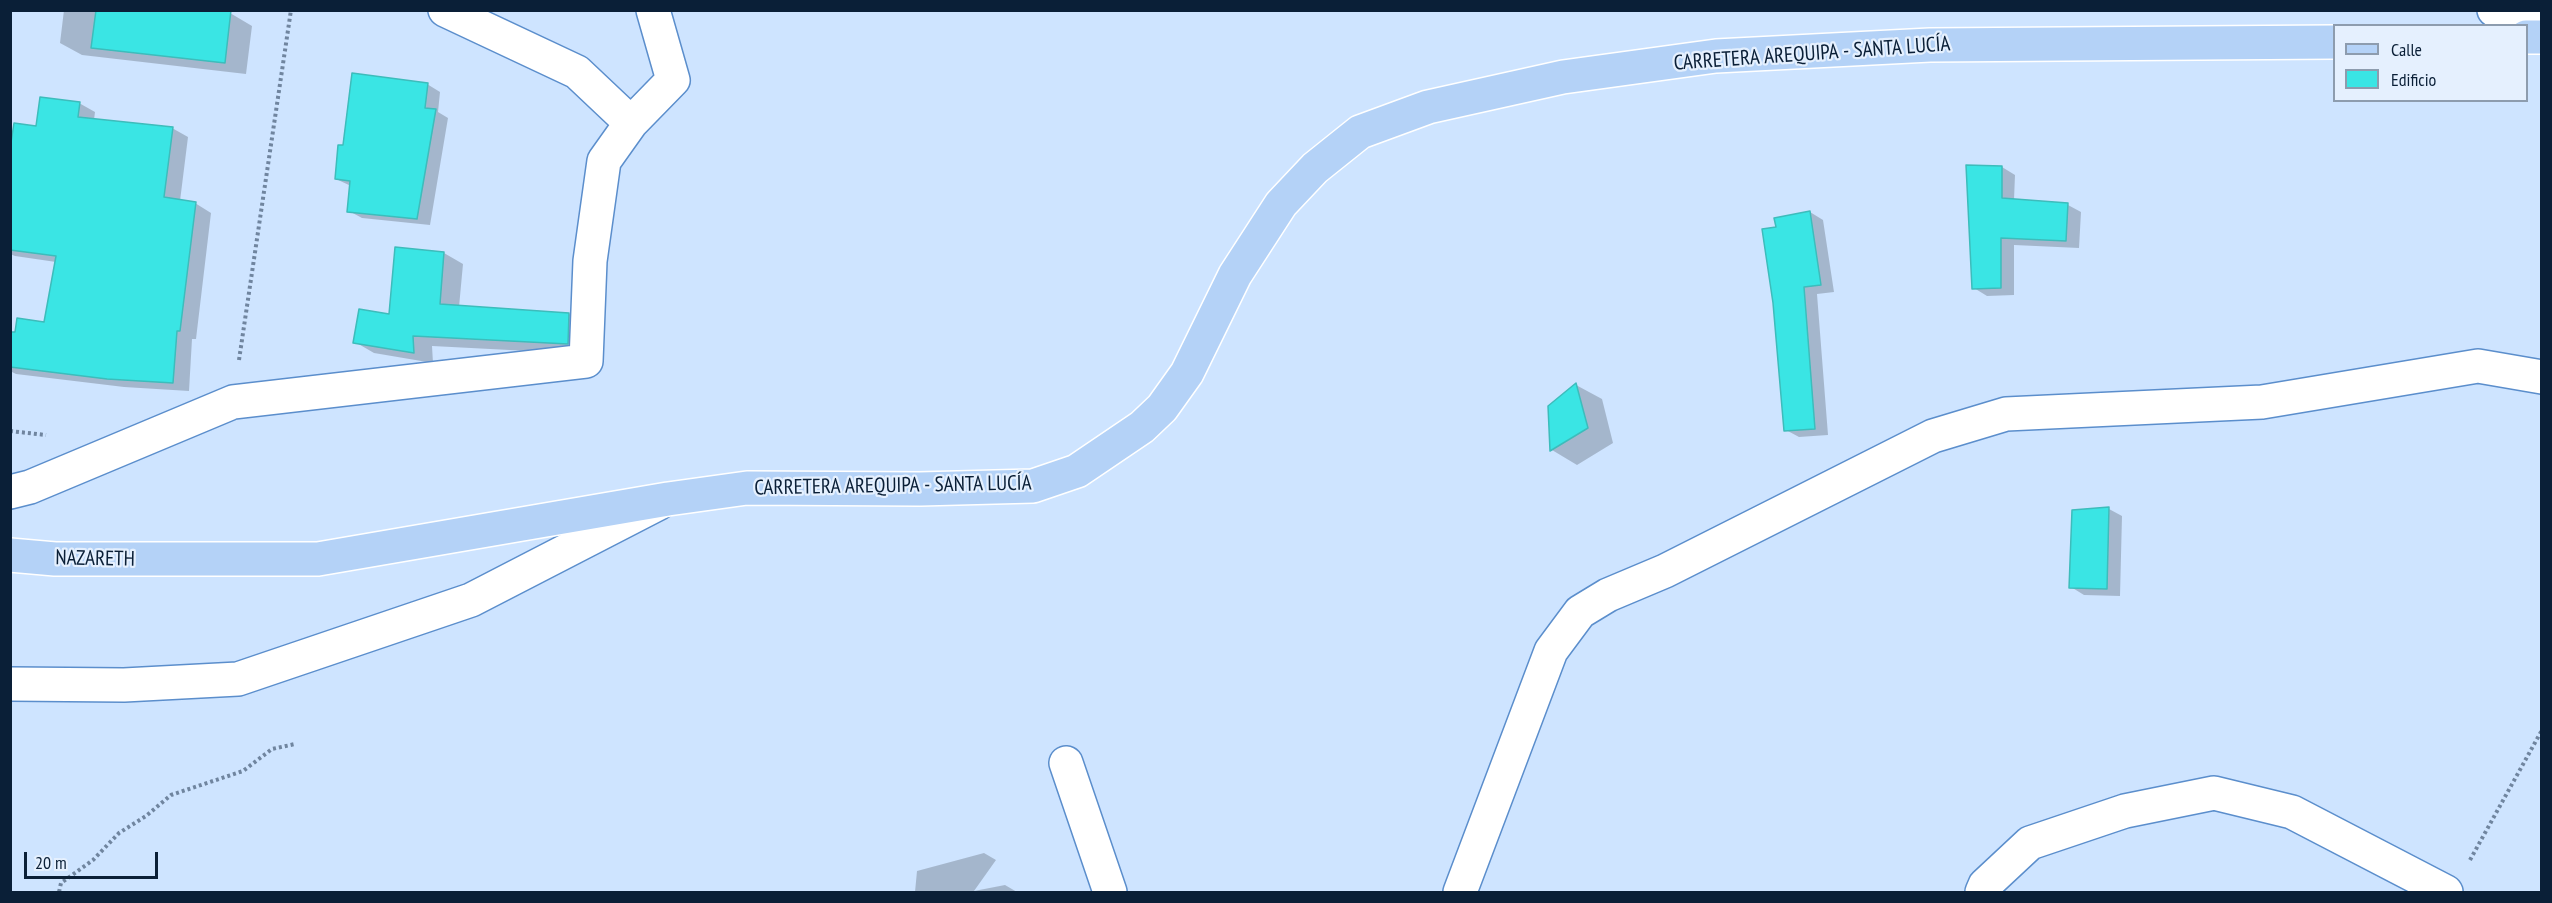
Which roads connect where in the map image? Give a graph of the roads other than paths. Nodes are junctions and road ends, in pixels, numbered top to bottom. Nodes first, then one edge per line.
1 (445, 10) edge
2 (653, 10) edge
3 (2494, 10) edge
4 (2541, 29) edge
5 (2333, 42) edge
6 (631, 123) junction
7 (2541, 377) edge
8 (10, 492) edge
9 (668, 499) junction
10 (10, 555) edge
11 (179, 560) joint
12 (10, 684) edge
13 (1066, 763) dead end
14 (1110, 892) edge
15 (1460, 892) edge
16 (1982, 892) edge
17 (2446, 892) edge

1 - 6 street
2 - 6 street
3 - 4 street
5 - 9 main road, CARRETERA AREQUIPA - SANTA LUCÍA
6 - 8 street
7 - 15 street
9 - 11 main road, CARRETERA AREQUIPA - SANTA LUCÍA
9 - 12 street
10 - 11 main road, NAZARETH
13 - 14 street
16 - 17 street

